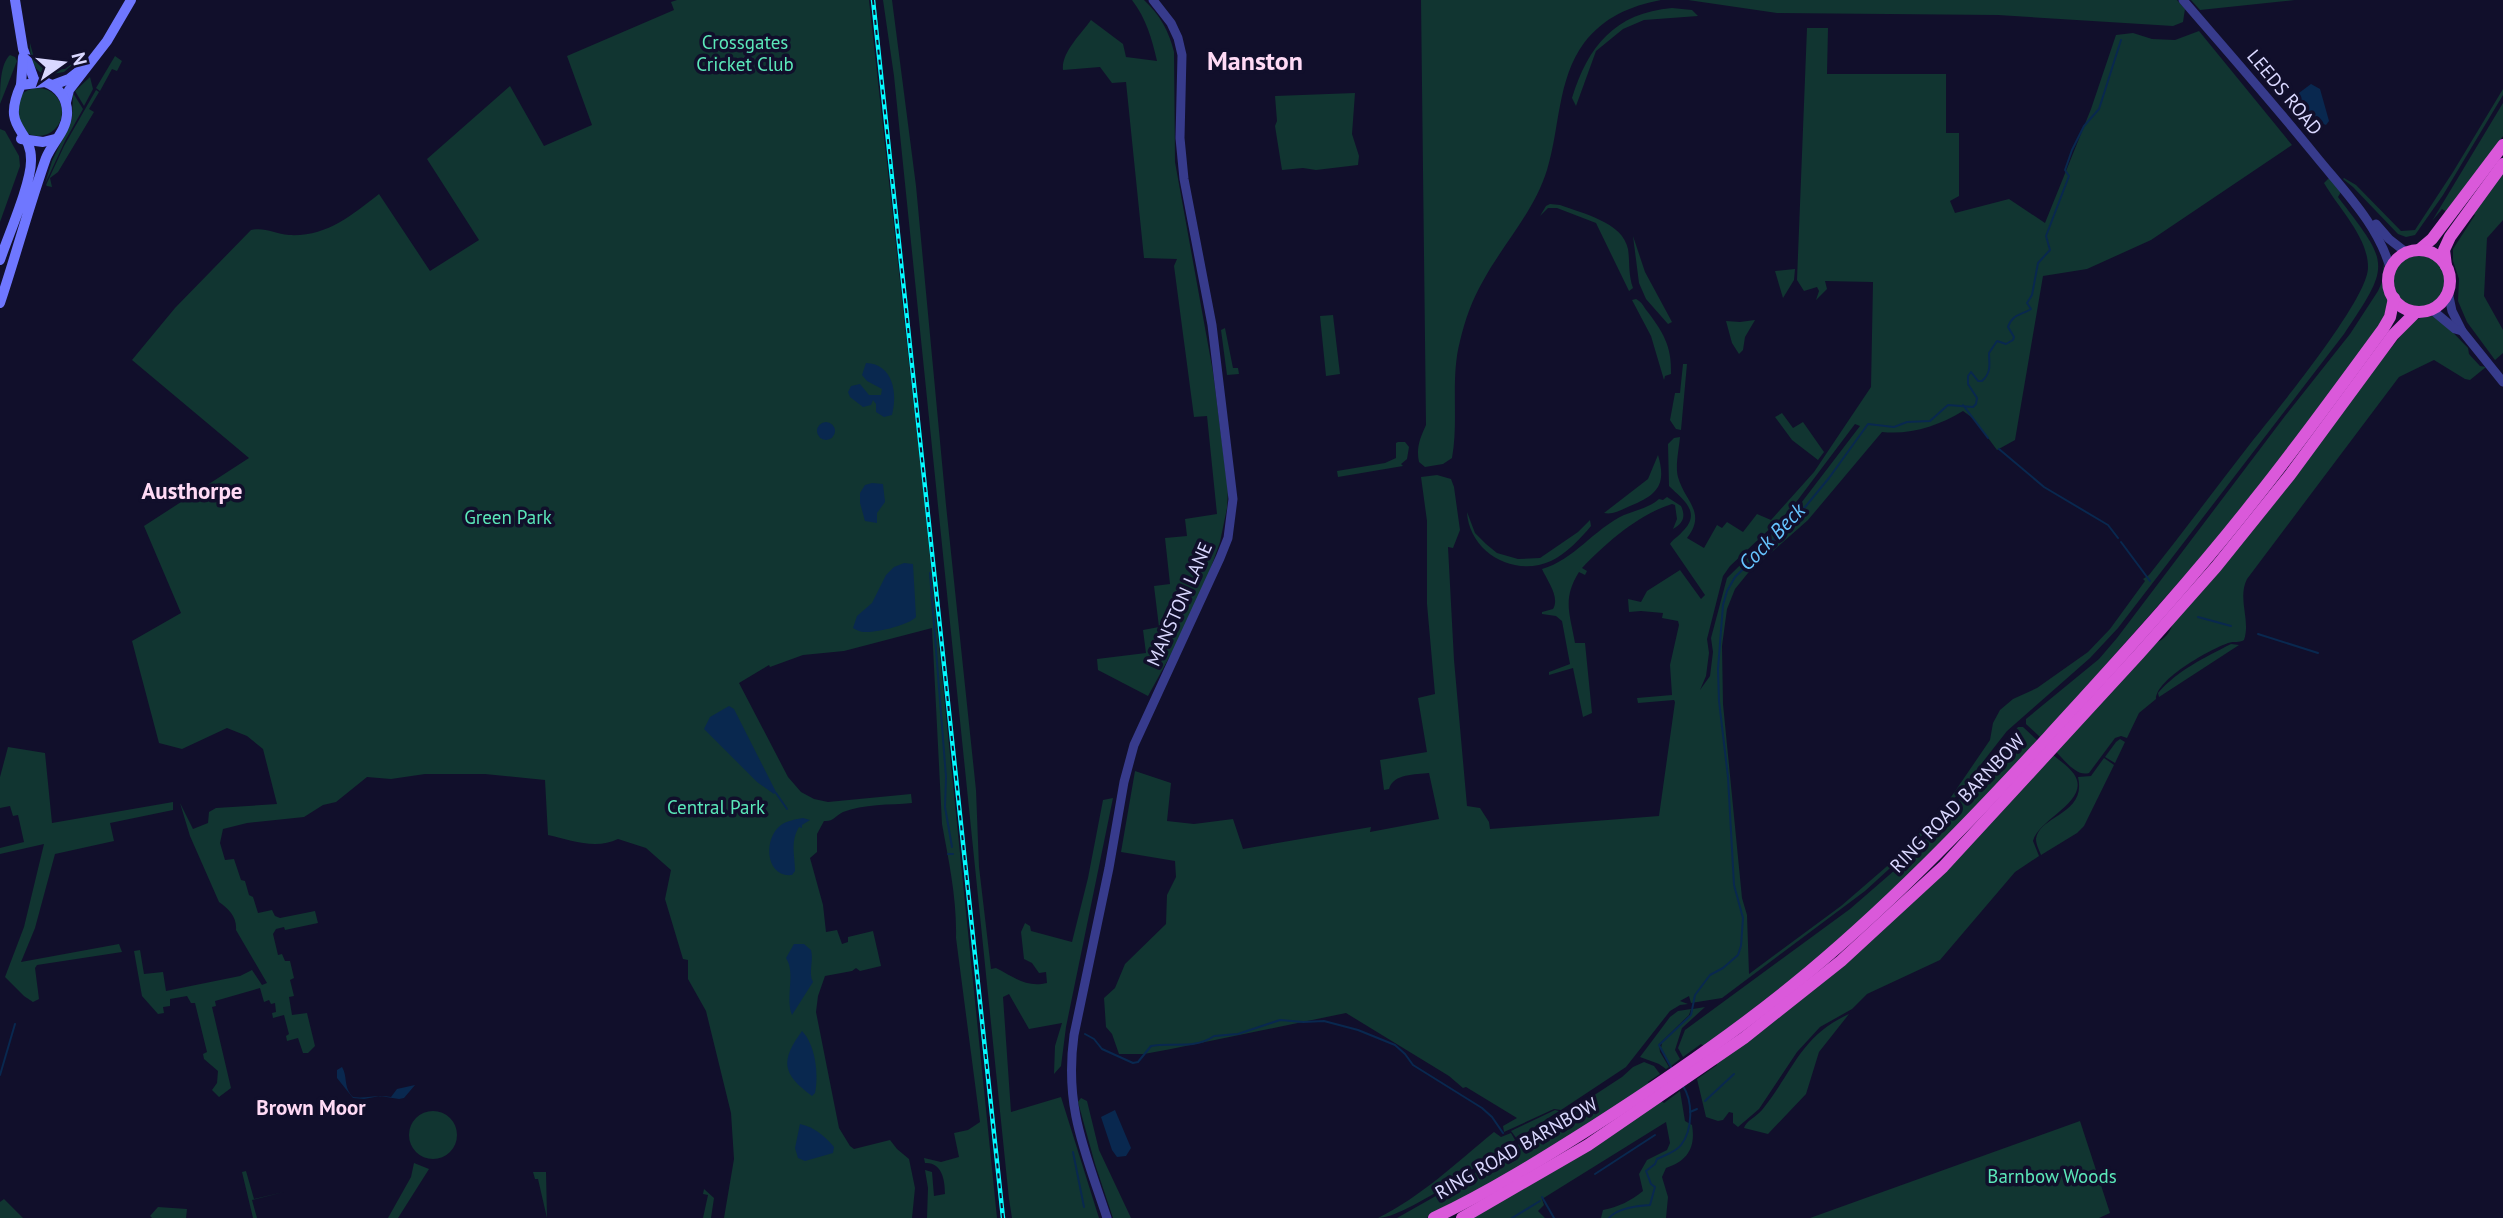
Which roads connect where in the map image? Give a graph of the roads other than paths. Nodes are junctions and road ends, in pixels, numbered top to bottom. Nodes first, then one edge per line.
1 (15, 0) edge
2 (131, 0) edge
3 (1153, 0) edge
4 (2183, 0) edge
5 (23, 49) junction
6 (90, 64) junction
7 (35, 82) junction
8 (21, 85) junction
9 (53, 85) junction
10 (66, 102) junction
11 (21, 139) junction
12 (55, 139) junction
13 (2503, 145) edge
14 (2503, 163) edge
15 (2359, 209) junction
16 (2413, 252) junction
17 (0, 260) edge
18 (2446, 266) junction
19 (2390, 271) junction
20 (2448, 292) junction
21 (2394, 298) junction
22 (0, 303) edge
23 (2431, 309) junction
24 (2416, 312) junction
25 (2462, 331) junction
26 (2503, 382) edge
27 (1710, 1055) junction
28 (1656, 1093) junction
29 (1107, 1218) edge
30 (1434, 1218) edge
31 (1462, 1218) edge

1 - 5 main road
2 - 6 main road
3 - 29 street, MANSTON LANE
4 - 15 street, LEEDS ROAD
5 - 7 main road
5 - 8 main road
6 - 9 main road
6 - 10 main road
7 - 8 main road
7 - 9 main road
8 - 11 main road
9 - 10 main road
10 - 12 main road
11 - 12 main road
11 - 17 main road
12 - 22 main road
13 - 16 highway
14 - 18 highway
15 - 16 street, LEEDS ROAD
15 - 19 street, LEEDS ROAD
16 - 18 highway
16 - 19 highway
18 - 20 highway
19 - 21 highway
20 - 23 highway
20 - 25 street
21 - 24 highway
21 - 27 highway, RING ROAD BARNBOW
23 - 24 highway
23 - 25 street
24 - 27 highway, RING ROAD BARNBOW
25 - 26 street
27 - 28 highway, RING ROAD BARNBOW
28 - 30 highway, RING ROAD BARNBOW
28 - 31 highway, RING ROAD BARNBOW

